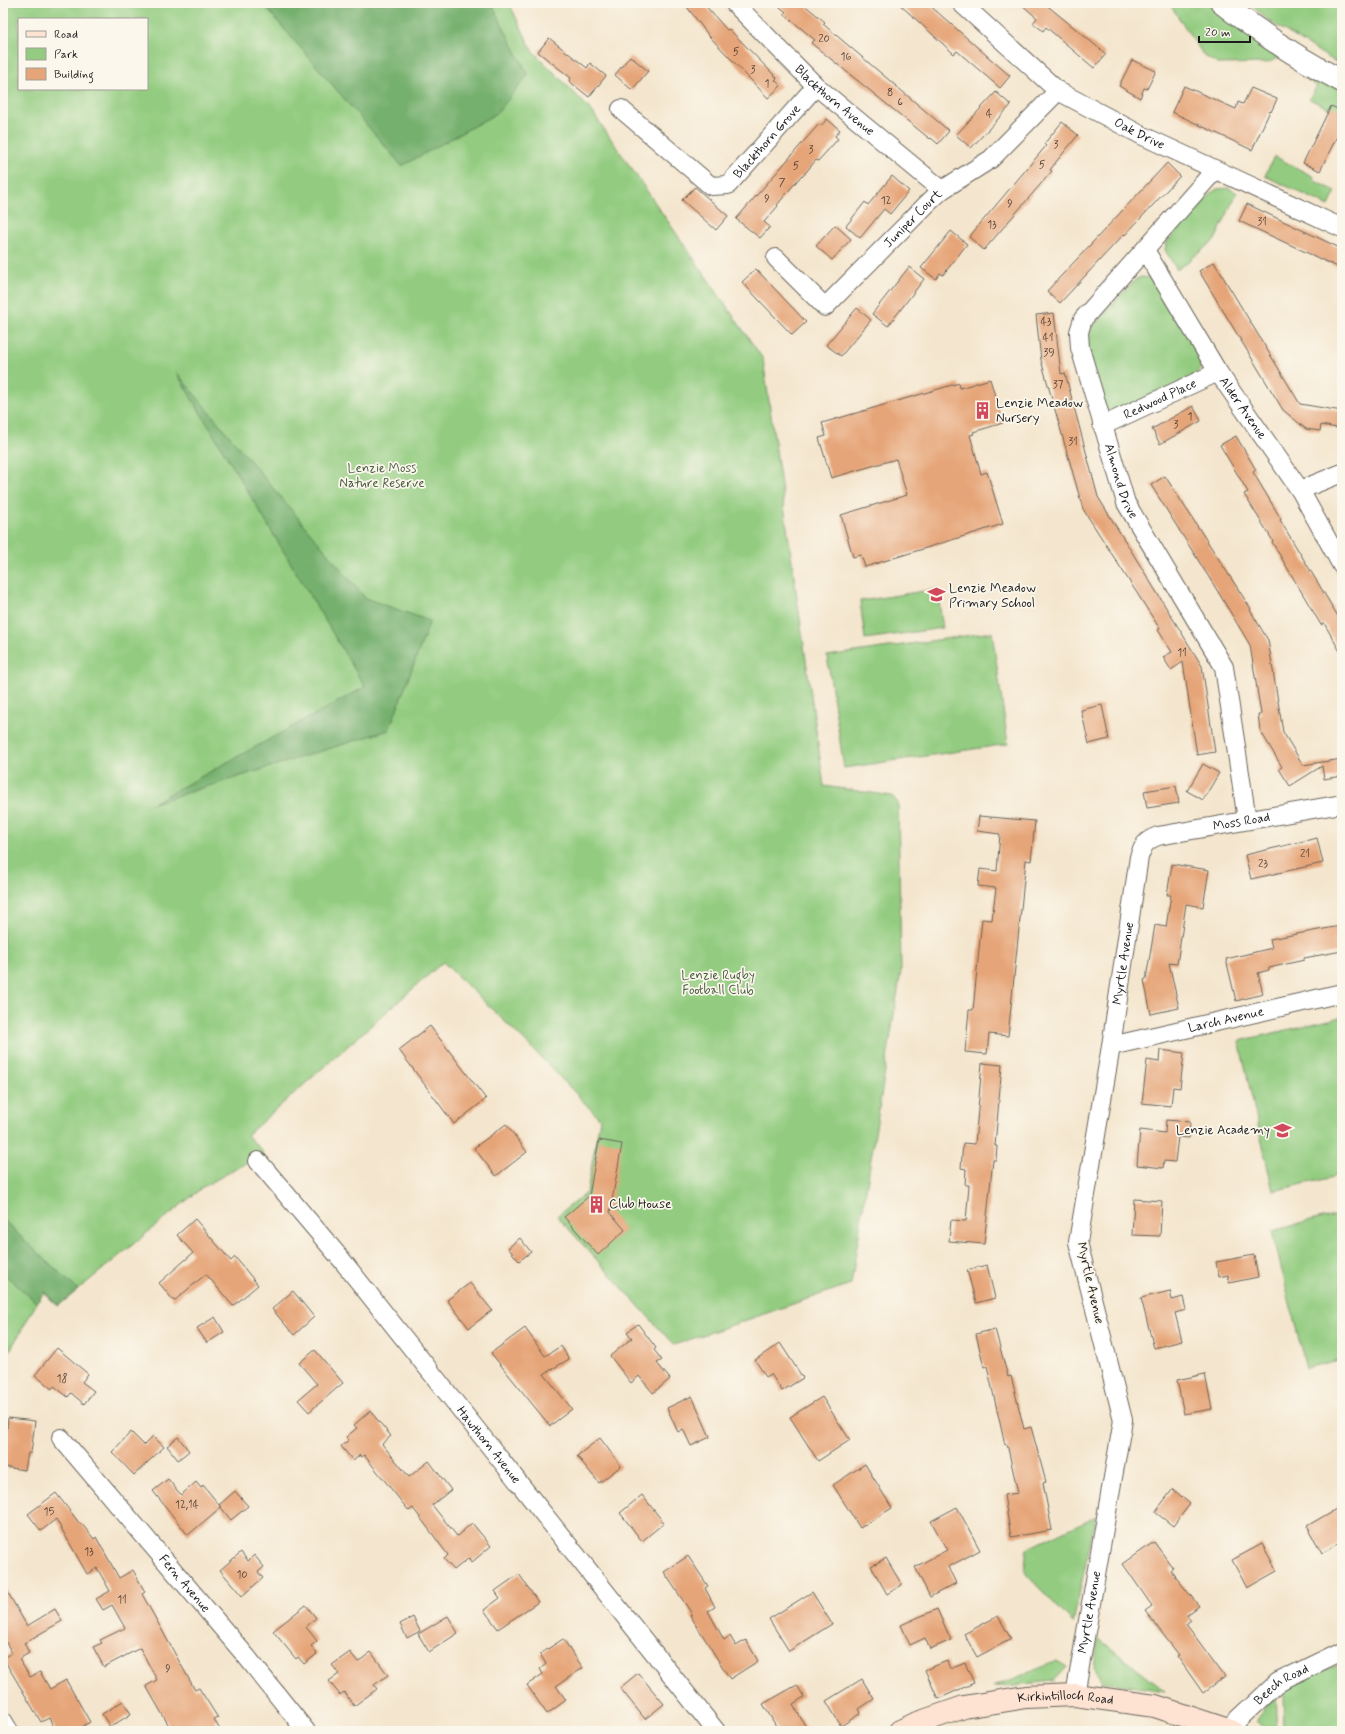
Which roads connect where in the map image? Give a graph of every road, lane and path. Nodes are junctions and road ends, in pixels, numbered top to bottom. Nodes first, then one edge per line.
1 (734, 3) edge
2 (961, 3) edge
3 (1222, 3) edge
4 (1342, 81) edge
5 (816, 86) junction
6 (1058, 91) junction
7 (621, 109) dead end
8 (1215, 170) junction
9 (942, 190) junction
10 (1342, 228) edge
11 (1145, 250) junction
12 (776, 258) dead end
13 (1218, 372) junction
14 (1102, 426) junction
15 (1342, 473) edge
16 (1300, 490) junction
17 (1342, 566) edge
18 (1342, 804) edge
19 (1247, 820) junction
20 (1143, 845) joint
21 (1342, 993) edge
22 (1111, 1046) junction
23 (258, 1161) dead end
24 (61, 1438) dead end
25 (1342, 1651) edge
26 (1075, 1695) junction
27 (3, 1721) edge
28 (1230, 1730) edge
29 (9, 1731) edge
30 (306, 1731) edge
31 (716, 1731) edge
32 (900, 1731) edge

1 - 5 street, Blackthorn Avenue
2 - 6 street, Oak Drive
3 - 4 street
5 - 7 street, Blackthorn Grove
5 - 9 street, Blackthorn Avenue
6 - 8 street, Oak Drive
6 - 9 street, Juniper Court
8 - 10 street, Oak Drive
8 - 11 street, Almond Drive
9 - 12 street, Juniper Court
11 - 13 street, Alder Avenue
11 - 14 street, Almond Drive
13 - 14 street, Redwood Place
13 - 16 street, Alder Avenue
14 - 19 street, Almond Drive
15 - 16 street
16 - 17 street, Alder Avenue
18 - 19 street, Moss Road
19 - 20 street, Moss Road
20 - 22 street, Myrtle Avenue
21 - 22 street, Larch Avenue
22 - 26 street, Myrtle Avenue
23 - 31 street, Hawthorn Avenue
24 - 30 street, Fern Avenue
25 - 28 street, Beech Road
26 - 28 main road, Kirkintilloch Road
26 - 32 main road, Kirkintilloch Road
27 - 29 street

